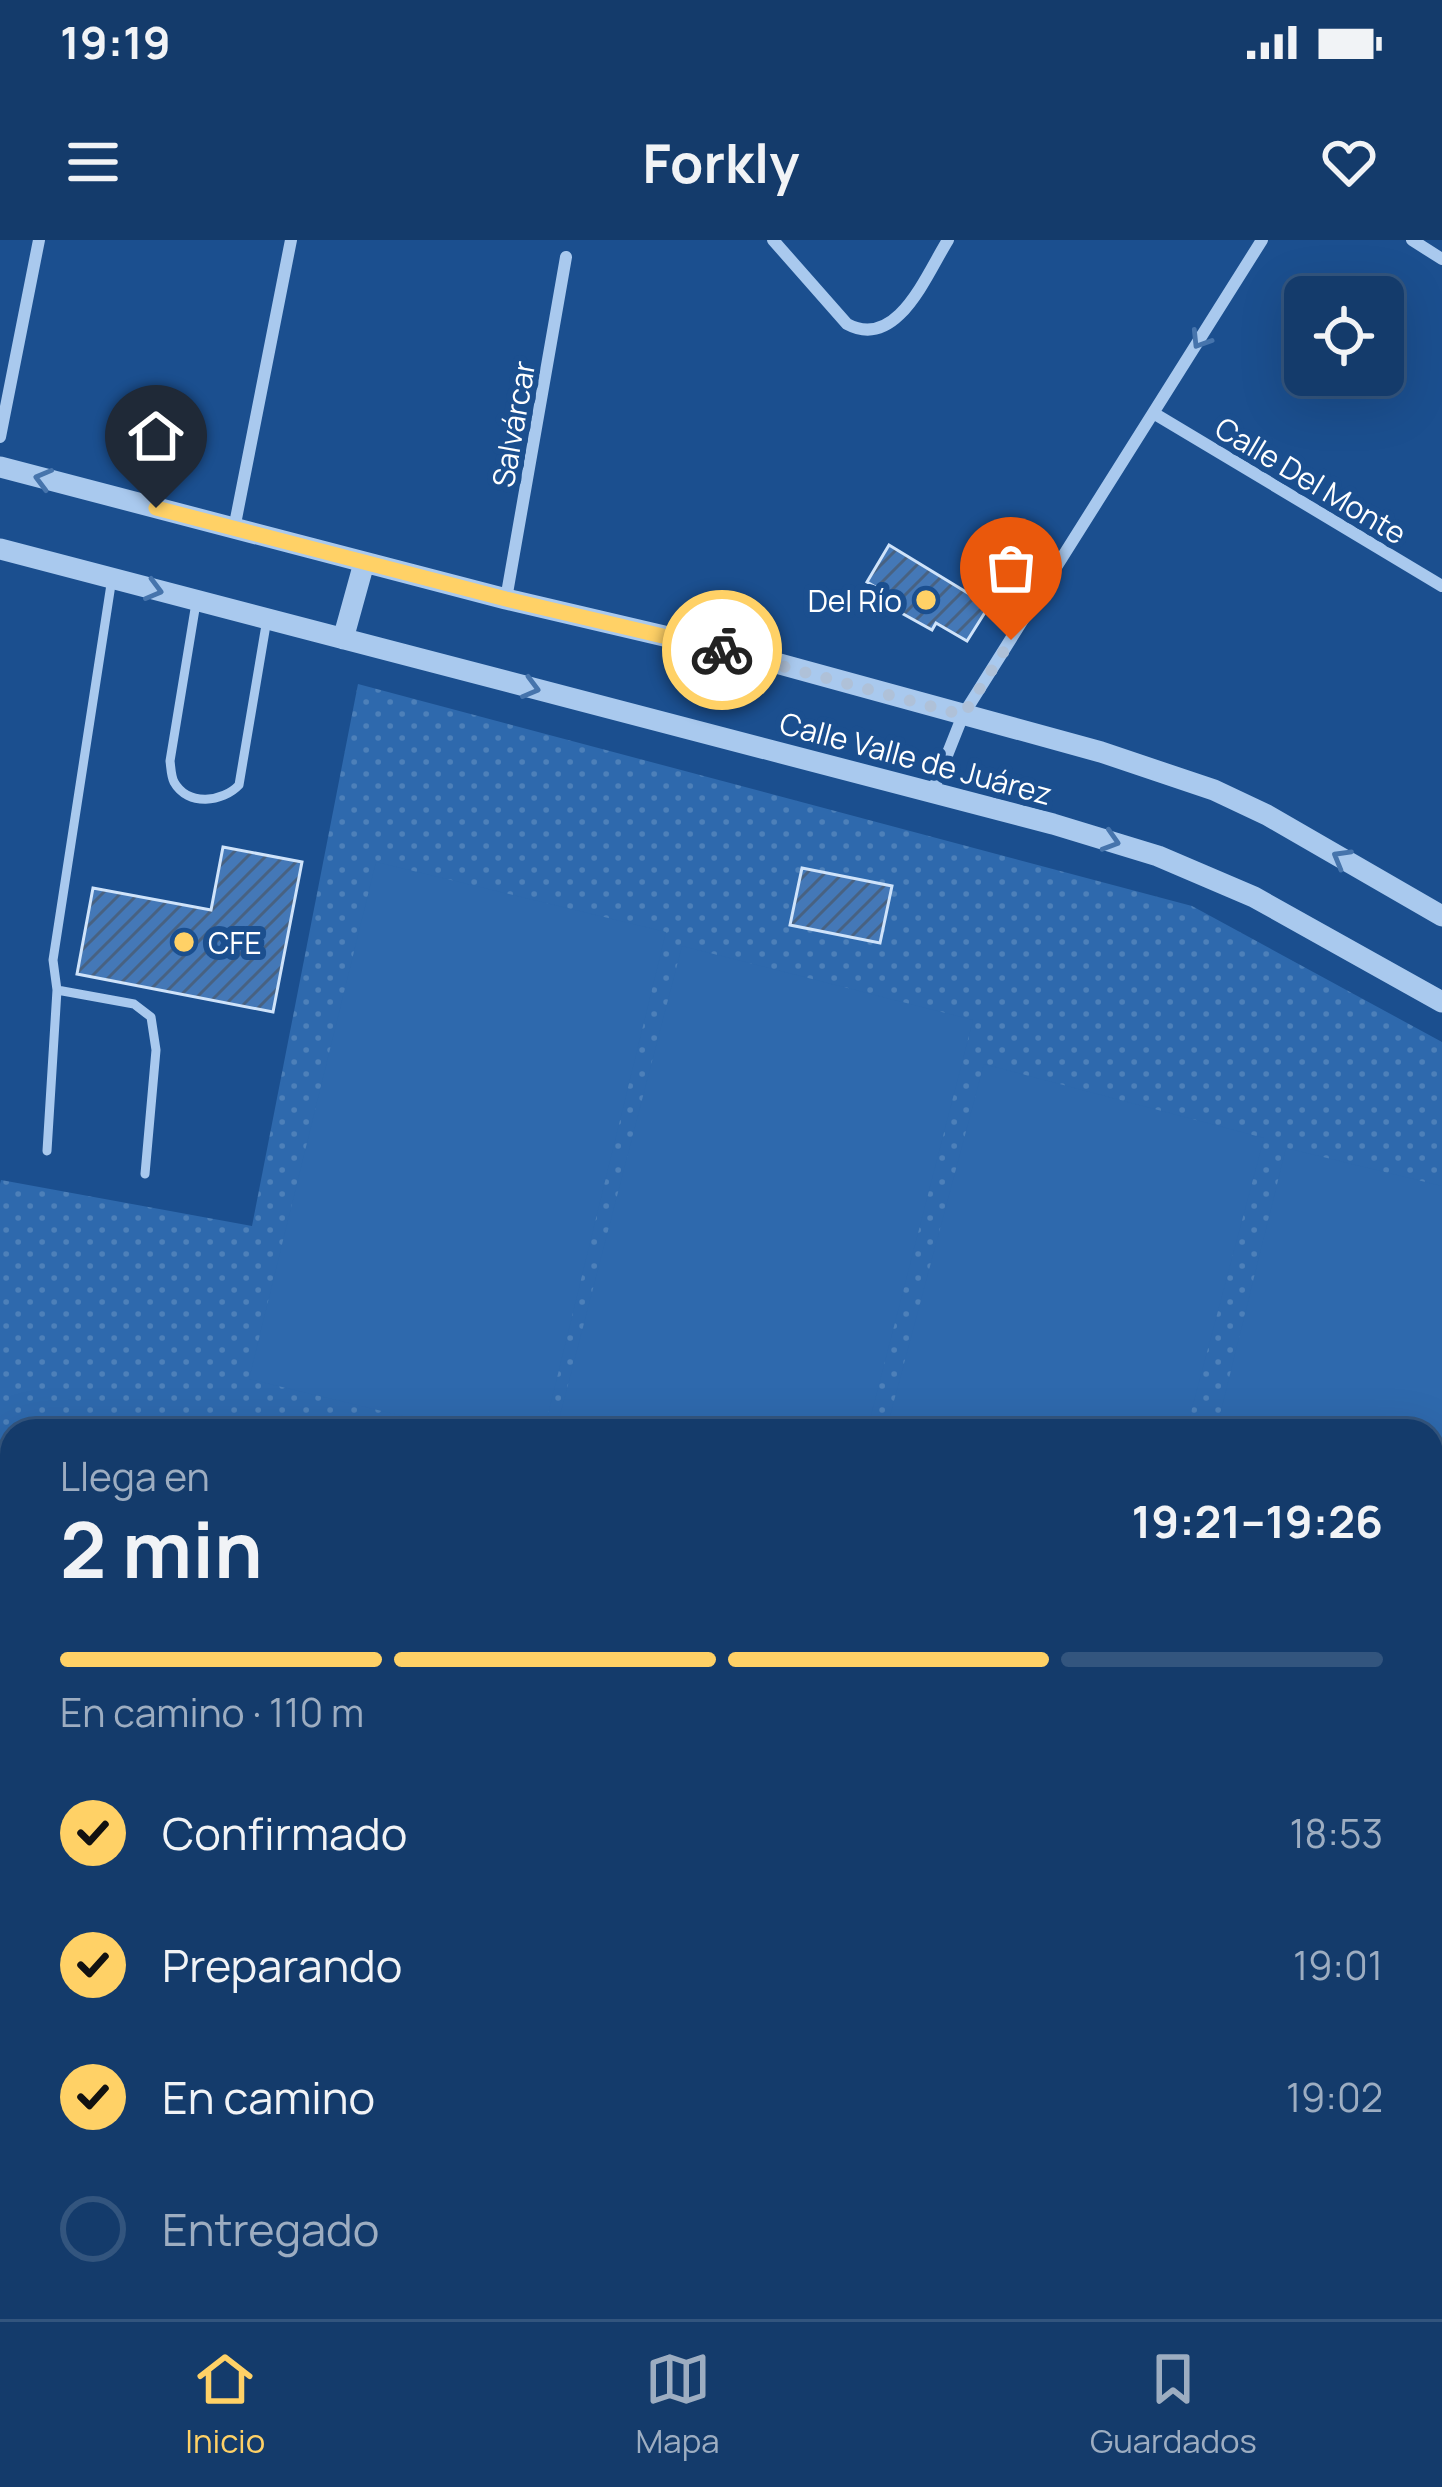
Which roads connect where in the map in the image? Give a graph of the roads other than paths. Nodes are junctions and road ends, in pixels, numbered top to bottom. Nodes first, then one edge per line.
1 (38, 240) edge
2 (291, 240) edge
3 (772, 240) edge
4 (948, 240) edge
5 (1262, 240) edge
6 (1412, 240) edge
7 (566, 257) dead end
8 (1442, 260) edge
9 (1155, 414) junction
10 (0, 437) edge
11 (0, 467) edge
12 (234, 529) junction
13 (0, 549) edge
14 (364, 563) junction
15 (112, 578) junction
16 (1442, 586) edge
17 (506, 599) junction
18 (196, 602) junction
19 (267, 619) junction
20 (343, 639) junction
21 (963, 715) junction
22 (932, 794) junction
23 (1442, 916) edge
24 (57, 989) junction
25 (1442, 1001) edge
26 (47, 1151) dead end
27 (145, 1174) dead end

1 - 10 street
2 - 12 street
3 - 4 street
5 -> 9 street
6 - 8 street
7 - 17 street, Salvárcar
9 - 16 street, Calle Del Monte
9 - 21 street
12 -> 11 street, Calle Valle de Juárez
12 - 14 street, Calle Valle de Juárez
13 - 15 street, Calle Valle de Juárez
14 - 17 street, Calle Valle de Juárez
14 - 20 street
15 -> 18 street, Calle Valle de Juárez
15 - 24 lane
17 - 21 street, Calle Valle de Juárez
18 - 19 street, Calle Valle de Juárez
18 - 19 lane
19 - 20 street, Calle Valle de Juárez
20 -> 22 street, Calle Valle de Juárez
21 - 22 street
23 -> 21 street, Calle Valle de Juárez
22 -> 25 street, Calle Valle de Juárez
24 - 26 lane
24 - 27 lane

